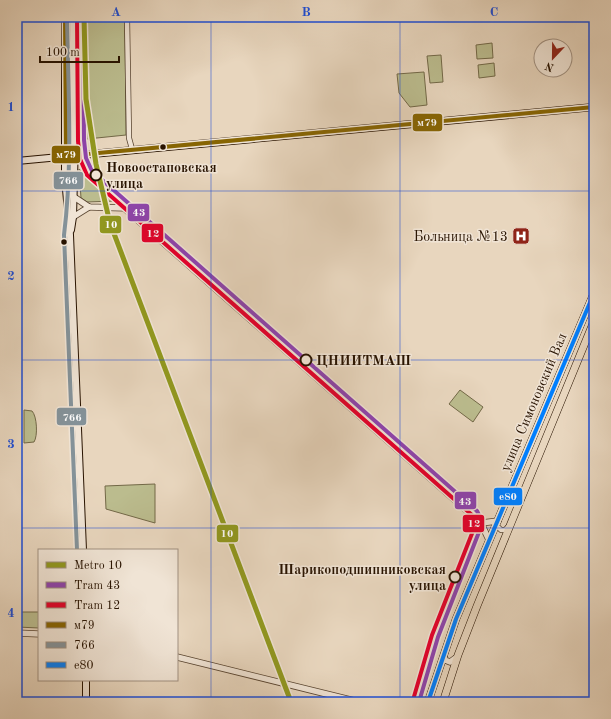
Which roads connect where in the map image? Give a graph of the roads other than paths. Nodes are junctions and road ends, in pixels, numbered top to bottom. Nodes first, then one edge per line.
1 (65, 17) edge
2 (73, 17) edge
3 (127, 17) edge
4 (594, 107) edge
5 (132, 149) junction
6 (84, 154) junction
7 (75, 155) junction
8 (66, 156) junction
9 (17, 161) edge
10 (74, 197) junction
11 (89, 207) junction
12 (124, 208) junction
13 (73, 217) junction
14 (70, 235) junction
15 (594, 292) edge
16 (594, 321) edge
17 (528, 447) junction
18 (539, 452) junction
19 (498, 521) junction
20 (481, 524) junction
21 (509, 526) junction
22 (489, 540) junction
23 (83, 549) edge
24 (17, 633) edge
25 (38, 634) edge
26 (444, 652) junction
27 (178, 657) edge
28 (457, 657) junction
29 (86, 681) edge
30 (86, 702) edge
31 (358, 702) edge
32 (428, 702) edge
33 (443, 702) edge

1 - 8 main road
2 - 7 main road
3 - 5 street
4 - 5 main road
5 - 6 main road
6 - 7 main road
6 - 12 street
7 - 8 main road
7 - 10 main road
8 - 9 main road
8 - 14 main road
10 - 11 street
10 - 13 main road
11 - 12 street
11 - 13 street
12 - 20 street
13 - 14 main road
14 - 23 main road
15 - 17 main road, улица Симоновский Вал
16 - 18 main road, улица Симоновский Вал
17 - 18 street
17 - 19 main road, улица Симоновский Вал
18 - 21 main road, улица Симоновский Вал
19 - 20 street
19 - 21 street
19 - 22 main road, улица Симоновский Вал
20 - 22 street
21 - 28 main road, улица Симоновский Вал
22 - 26 main road, улица Симоновский Вал
24 - 25 street
26 - 28 street
26 - 32 main road, улица Симоновский Вал
27 - 31 street
28 - 33 main road, улица Симоновский Вал
29 - 30 main road

